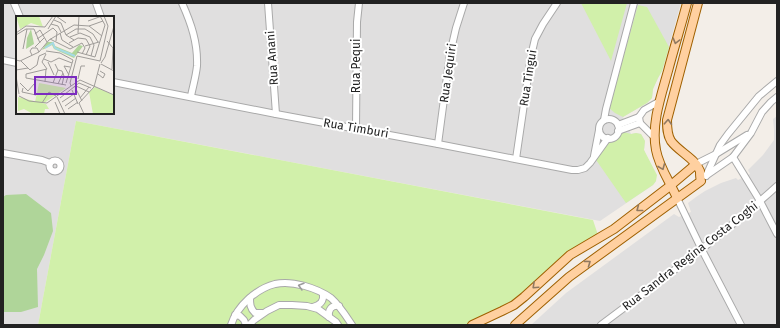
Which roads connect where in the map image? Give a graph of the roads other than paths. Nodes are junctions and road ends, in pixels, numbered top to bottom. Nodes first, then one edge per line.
1 (14, 3) edge
2 (96, 3) edge
3 (182, 3) edge
4 (268, 3) edge
5 (359, 3) edge
6 (464, 3) edge
7 (557, 3) edge
8 (634, 3) edge
9 (687, 3) edge
10 (698, 3) edge
11 (20, 16) edge
12 (100, 16) edge
13 (3, 60) edge
14 (16, 63) edge
15 (668, 71) junction
16 (679, 75) junction
17 (777, 81) edge
18 (114, 82) edge
19 (191, 96) junction
20 (777, 97) edge
21 (660, 101) junction
22 (276, 114) junction
23 (604, 120) junction
24 (640, 120) junction
25 (356, 128) junction
26 (618, 128) junction
27 (599, 130) junction
28 (750, 133) junction
29 (608, 138) junction
30 (655, 138) junction
31 (438, 144) junction
32 (3, 153) edge
33 (716, 154) junction
34 (594, 157) junction
35 (733, 157) junction
36 (516, 159) junction
37 (50, 163) dead end
38 (696, 164) junction
39 (704, 178) junction
40 (670, 186) junction
41 (777, 186) edge
42 (677, 198) junction
43 (760, 201) junction
44 (777, 234) edge
45 (702, 250) junction
46 (323, 294) junction
47 (250, 298) junction
48 (339, 306) junction
49 (313, 307) junction
50 (263, 313) junction
51 (235, 315) junction
52 (329, 317) junction
53 (231, 325) edge
54 (246, 325) edge
55 (249, 325) edge
56 (338, 325) edge
57 (352, 325) edge
58 (472, 325) edge
59 (516, 325) edge
60 (601, 325) edge
61 (741, 325) edge

1 - 11 street
2 - 12 street
3 - 19 street
4 - 22 street, Rua Anani
5 - 25 street, Rua Pequi
6 - 31 street, Rua Jequiri
7 - 36 street, Rua Tingui
8 - 23 street
9 -> 15 main road
10 - 16 main road
13 - 14 street
15 - 16 main road
15 - 21 main road
38 -> 16 main road
17 - 33 street
18 - 19 street, Rua Timburi
19 - 22 street, Rua Timburi
20 - 28 street
21 - 24 street
21 - 30 main road
22 - 25 street, Rua Timburi
23 - 26 street
23 - 27 street
24 - 26 street
24 - 30 street
25 - 31 street, Rua Timburi
26 - 29 street
27 - 29 street
27 - 34 street
28 - 33 street
28 - 35 street
29 - 34 street, Rua Timburi
30 -> 40 main road
31 - 36 street, Rua Timburi
32 - 37 street
33 - 38 street
33 - 39 street
34 - 36 street, Rua Timburi
35 - 39 street
35 - 43 street
38 - 39 main road
38 - 40 main road
39 - 42 main road
40 - 42 main road
40 -> 58 main road
41 - 43 street, Rua Sandra Regina Costa Coghi
42 - 45 street
59 -> 42 main road
43 - 44 street
43 - 45 street, Rua Sandra Regina Costa Coghi
45 - 60 street, Rua Sandra Regina Costa Coghi
45 - 61 street
46 -> 47 street
46 - 48 street
46 - 49 street
47 - 50 street
47 - 51 street
48 - 52 street
48 - 57 street
49 - 50 street
49 - 52 street
50 - 55 street
51 - 53 street
51 - 54 street
52 - 56 street

